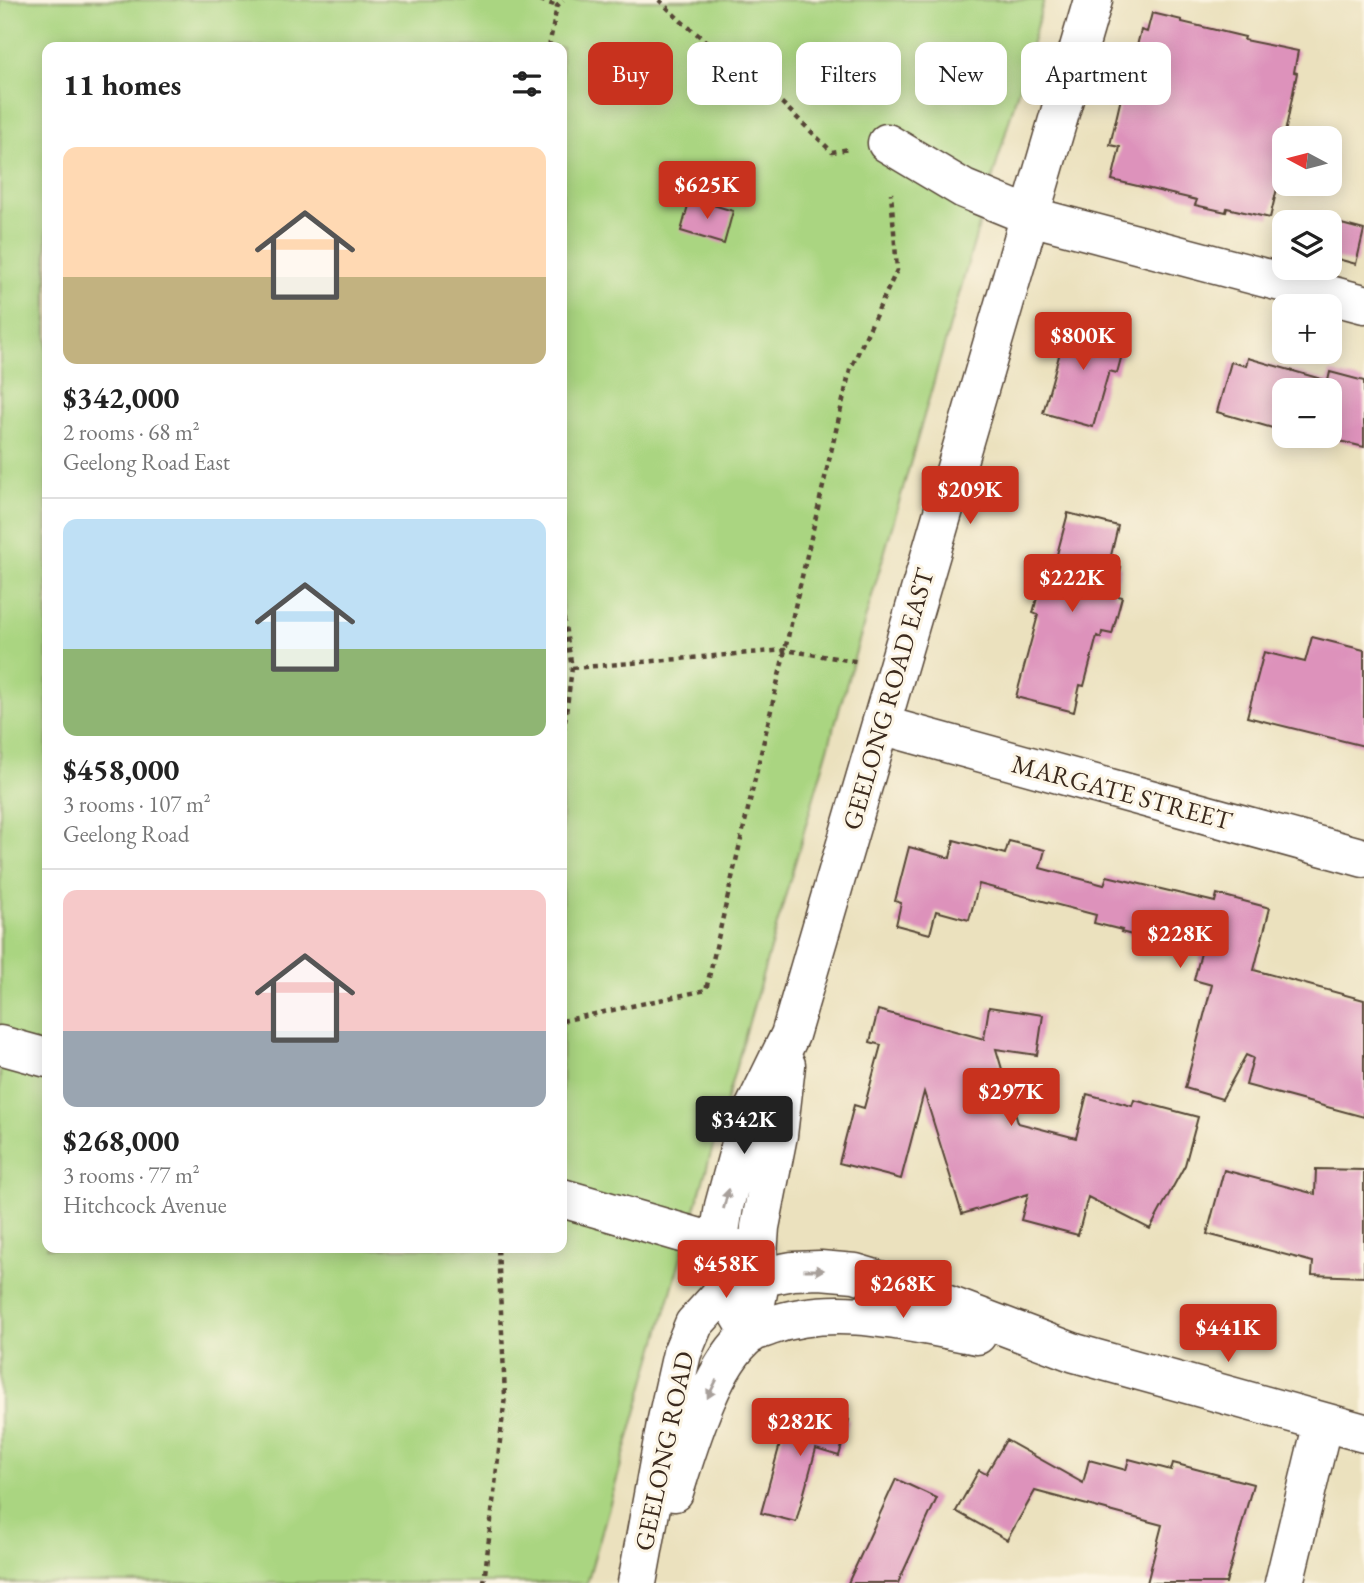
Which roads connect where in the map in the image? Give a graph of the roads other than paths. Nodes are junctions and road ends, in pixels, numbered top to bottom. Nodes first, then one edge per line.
1 (1093, 0) edge
2 (887, 143) road end
3 (1030, 216) junction
4 (1364, 304) edge
5 (881, 725) junction
6 (1364, 858) edge
7 (790, 1035) junction
8 (0, 1045) edge
9 (42, 1057) edge
10 (567, 1200) edge
11 (718, 1245) junction
12 (759, 1266) junction
13 (725, 1290) junction
14 (751, 1334) junction
15 (1075, 1353) junction
16 (1323, 1422) junction
17 (1364, 1433) edge
18 (637, 1583) edge
19 (645, 1583) edge
20 (1284, 1583) edge

1 - 3 street, GEELONG ROAD EAST
2 - 3 street
3 - 4 street
3 - 5 street, GEELONG ROAD EAST
5 - 6 street, MARGATE STREET
5 - 7 street, GEELONG ROAD EAST
11 -> 7 street, GEELONG ROAD EAST
7 - 12 street, GEELONG ROAD EAST
8 - 9 street
10 - 11 street
11 - 12 street
11 - 13 street, GEELONG ROAD EAST
12 - 13 street
12 - 14 street, GEELONG ROAD EAST
12 -> 15 street
13 - 14 street, GEELONG ROAD EAST
13 - 18 street, GEELONG ROAD
14 - 15 street
14 -> 19 street, GEELONG ROAD
15 - 16 street
16 - 17 street
16 - 20 street

